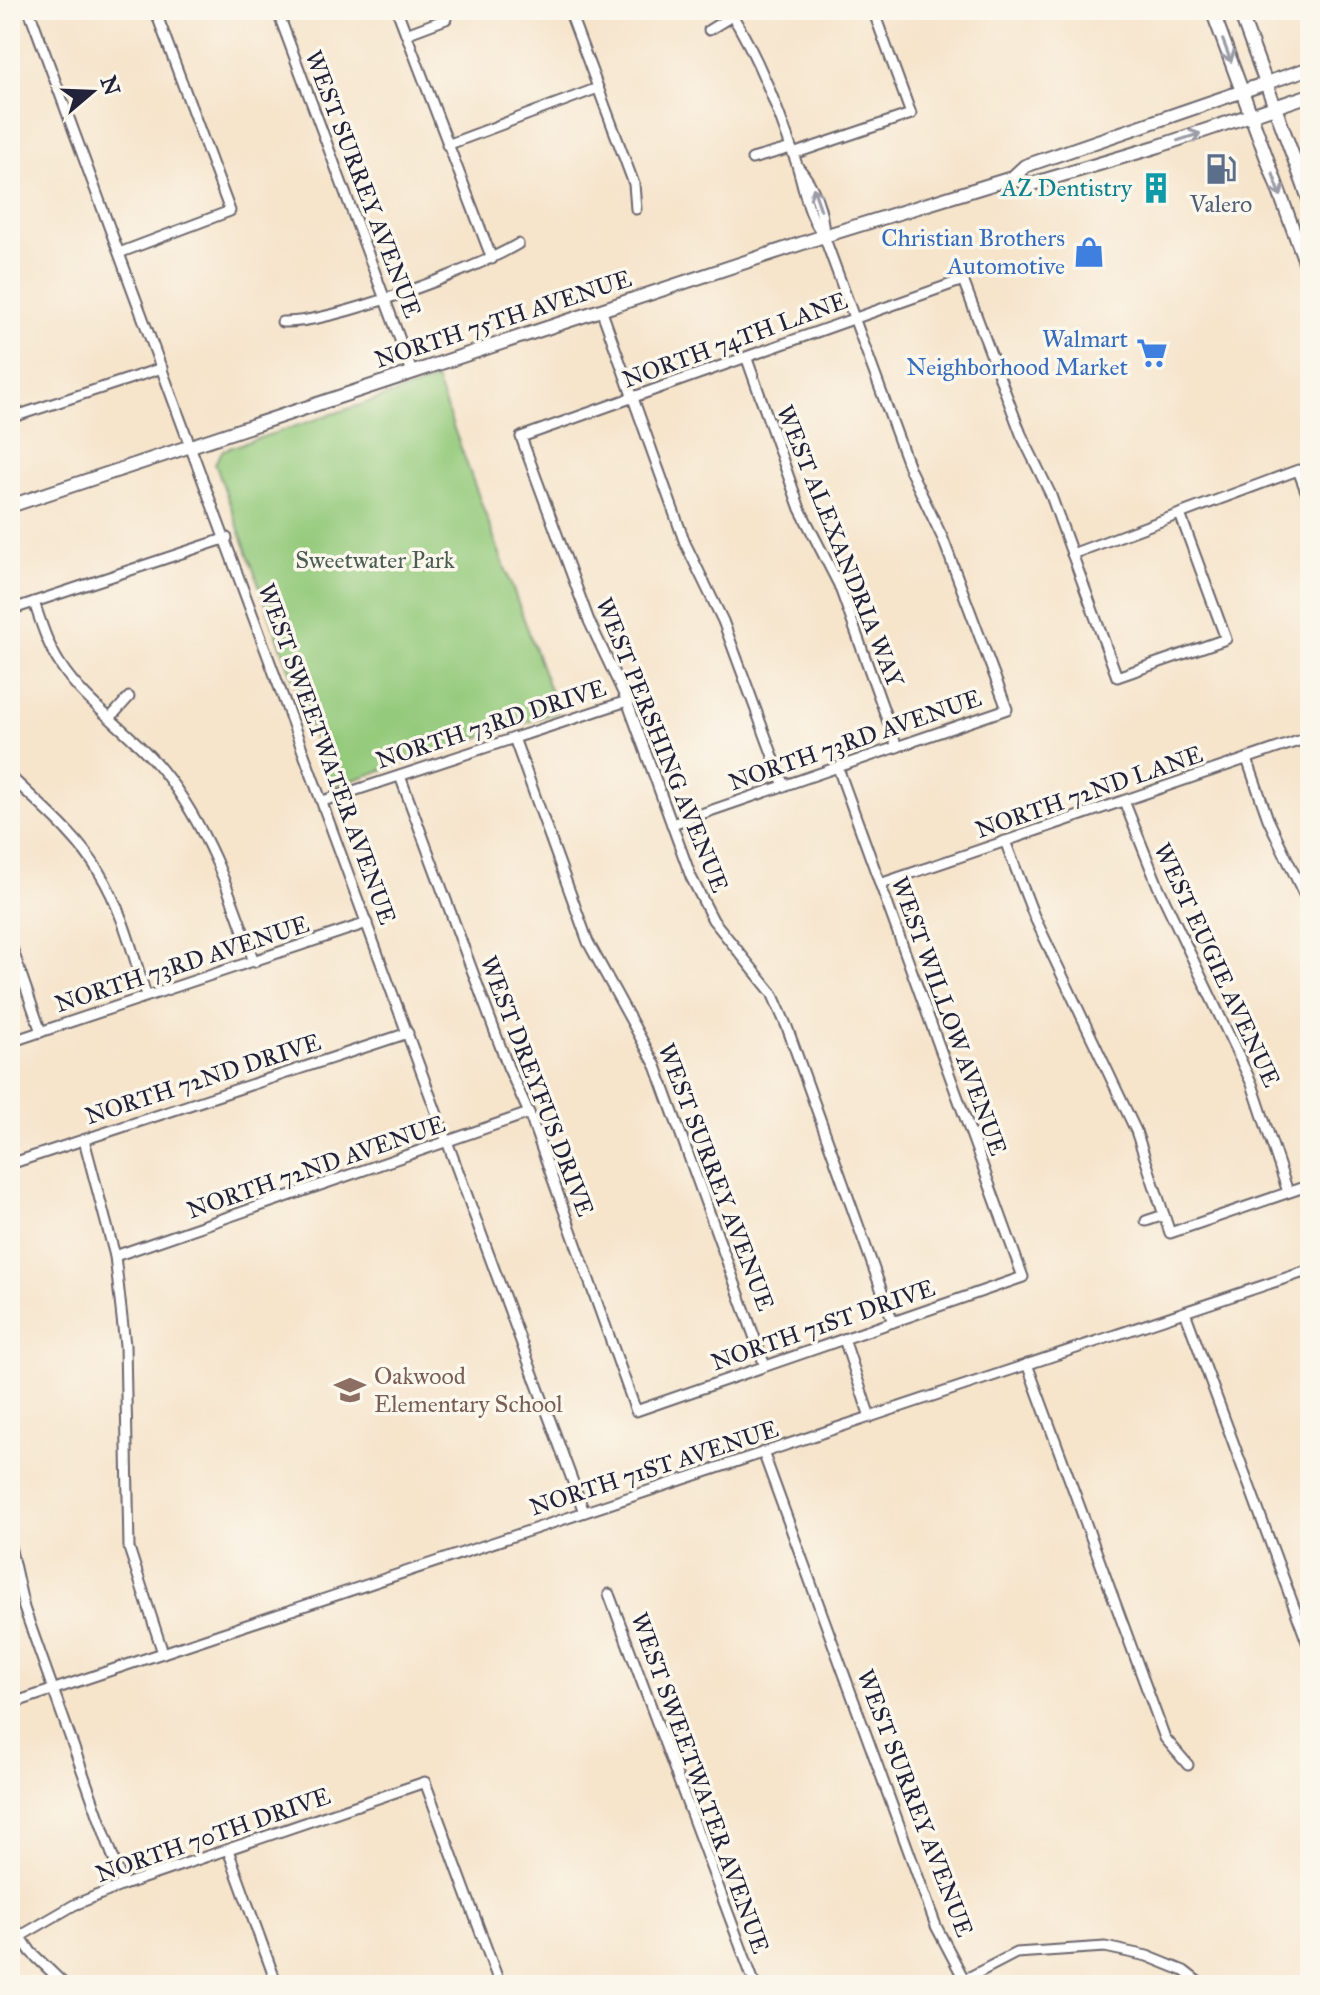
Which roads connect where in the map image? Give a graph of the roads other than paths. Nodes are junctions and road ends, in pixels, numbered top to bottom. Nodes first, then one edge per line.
1 (29, 10) edge
2 (155, 10) edge
3 (277, 10) edge
4 (397, 10) edge
5 (569, 10) edge
6 (873, 10) edge
7 (1212, 10) edge
8 (1239, 10) edge
9 (730, 13) edge
10 (446, 19) dead end
11 (709, 30) dead end
12 (406, 34) junction
13 (1310, 68) edge
14 (1266, 83) junction
15 (598, 88) junction
16 (1243, 92) junction
17 (1310, 95) edge
18 (1276, 107) junction
19 (1252, 116) junction
20 (447, 145) junction
21 (792, 151) junction
22 (752, 159) dead end
23 (1012, 178) junction
24 (1310, 202) edge
25 (636, 209) dead end
26 (824, 236) junction
27 (518, 244) dead end
28 (119, 253) junction
29 (492, 259) junction
30 (1310, 275) edge
31 (385, 297) junction
32 (601, 309) junction
33 (855, 318) junction
34 (282, 322) dead end
35 (747, 359) junction
36 (162, 368) junction
37 (412, 372) junction
38 (633, 398) junction
39 (10, 418) edge
40 (521, 437) joint
41 (191, 446) junction
42 (1310, 502) edge
43 (10, 506) edge
44 (1180, 514) junction
45 (227, 538) junction
46 (1072, 554) junction
47 (34, 602) junction
48 (10, 610) edge
49 (129, 697) dead end
50 (627, 701) junction
51 (111, 717) junction
52 (1310, 737) edge
53 (514, 738) junction
54 (897, 747) junction
55 (1247, 759) junction
56 (838, 768) junction
57 (10, 776) edge
58 (400, 776) junction
59 (784, 786) junction
60 (323, 801) junction
61 (1124, 801) junction
62 (672, 824) junction
63 (1005, 841) junction
64 (880, 884) junction
65 (1310, 907) edge
66 (367, 923) junction
67 (10, 942) edge
68 (254, 962) junction
69 (146, 995) junction
70 (41, 1032) junction
71 (408, 1033) junction
72 (10, 1042) edge
73 (529, 1113) junction
74 (84, 1140) junction
75 (449, 1144) junction
76 (10, 1164) edge
77 (1310, 1185) edge
78 (1288, 1192) junction
79 (1164, 1215) junction
80 (1146, 1221) dead end
81 (115, 1256) junction
82 (1310, 1270) edge
83 (1023, 1277) joint
84 (1185, 1312) junction
85 (893, 1322) junction
86 (844, 1339) junction
87 (1027, 1364) junction
88 (765, 1366) junction
89 (636, 1411) joint
90 (870, 1417) junction
91 (763, 1452) junction
92 (584, 1512) junction
93 (10, 1546) edge
94 (609, 1594) dead end
95 (1310, 1650) edge
96 (163, 1653) junction
97 (52, 1690) junction
98 (10, 1704) edge
99 (1188, 1765) dead end
100 (228, 1850) junction
101 (123, 1885) junction
102 (10, 1921) edge
103 (19, 1937) junction
104 (966, 1983) edge
105 (65, 1985) edge
106 (277, 1985) edge
107 (500, 1985) edge
108 (755, 1985) edge
109 (1202, 1985) edge

1 - 28 street, WEST SWEETWATER AVENUE
2 - 28 street
3 - 31 street, WEST SURREY AVENUE
4 - 12 street
5 - 15 street
6 - 21 street
7 -> 16 main road
8 - 14 main road
9 - 11 street
9 - 21 street
10 - 12 street
12 - 20 street
13 - 14 main road, NORTH 75TH AVENUE
14 - 16 main road, NORTH 75TH AVENUE
14 - 18 main road
15 - 20 street
15 - 25 street
16 - 19 main road
16 - 23 main road, NORTH 75TH AVENUE
17 - 18 main road, NORTH 75TH AVENUE
18 - 19 main road, NORTH 75TH AVENUE
18 - 24 main road
23 -> 19 main road, NORTH 75TH AVENUE
19 -> 30 main road
20 - 29 street
21 - 22 street
21 - 26 street
23 - 26 main road, NORTH 75TH AVENUE
26 - 32 main road, NORTH 75TH AVENUE
26 - 33 street
27 - 29 street
28 - 36 street, WEST SWEETWATER AVENUE
29 - 31 street
31 - 34 street
31 - 37 street, WEST SURREY AVENUE
32 - 37 main road, NORTH 75TH AVENUE
32 - 38 street
33 - 35 street, NORTH 74TH LANE
33 - 46 street, NORTH 74TH LANE
33 - 54 street, NORTH 73RD AVENUE
35 - 38 street, NORTH 74TH LANE
35 - 54 street, WEST ALEXANDRIA WAY
36 - 39 street
36 - 41 street, WEST SWEETWATER AVENUE
37 - 41 main road, NORTH 75TH AVENUE
38 - 40 street, NORTH 74TH LANE
38 - 59 street
40 - 50 street, WEST PERSHING AVENUE
41 - 43 main road, NORTH 75TH AVENUE
41 - 45 street, WEST SWEETWATER AVENUE
42 - 44 street
44 - 46 street
44 - 46 street
45 - 47 street
45 - 60 street, WEST SWEETWATER AVENUE
47 - 48 street
47 - 51 street
49 - 51 street
50 - 53 street, NORTH 73RD DRIVE
50 - 62 street, WEST PERSHING AVENUE
51 - 68 street
52 - 55 street, NORTH 72ND LANE
53 - 58 street, NORTH 73RD DRIVE
53 - 88 street, WEST SURREY AVENUE
54 - 56 street, NORTH 73RD AVENUE
55 - 61 street, NORTH 72ND LANE
55 - 65 street
56 - 59 street, NORTH 73RD AVENUE
56 - 64 street, WEST WILLOW AVENUE
57 - 69 street
58 - 60 street, NORTH 73RD DRIVE
58 - 73 street, WEST DREYFUS DRIVE
59 - 62 street, NORTH 73RD AVENUE
60 - 66 street, WEST SWEETWATER AVENUE
61 - 63 street, NORTH 72ND LANE
61 - 78 street, WEST EUGIE AVENUE
62 - 85 street, WEST PERSHING AVENUE
63 - 64 street, NORTH 72ND LANE
63 - 79 street
64 - 83 street, WEST WILLOW AVENUE
66 - 68 street, NORTH 73RD AVENUE
66 - 71 street, WEST SWEETWATER AVENUE
67 - 70 street
68 - 69 street, NORTH 73RD AVENUE
69 - 70 street, NORTH 73RD AVENUE
70 - 72 street, NORTH 73RD AVENUE
71 - 74 street, NORTH 72ND DRIVE
71 - 75 street, WEST SWEETWATER AVENUE
73 - 75 street, NORTH 72ND AVENUE
73 - 89 street, WEST DREYFUS DRIVE
74 - 76 street, NORTH 72ND DRIVE
74 - 81 street
75 - 81 street, NORTH 72ND AVENUE
75 - 92 street, WEST SWEETWATER AVENUE
77 - 78 street
78 - 79 street
79 - 80 street
81 - 96 street
82 - 84 street, NORTH 71ST AVENUE
83 - 85 street, NORTH 71ST DRIVE
84 - 87 street, NORTH 71ST AVENUE
84 - 95 street
85 - 86 street, NORTH 71ST DRIVE
86 - 88 street, NORTH 71ST DRIVE
86 - 90 street
87 - 90 street, NORTH 71ST AVENUE
87 - 99 street
88 - 89 street, NORTH 71ST DRIVE
90 - 91 street, NORTH 71ST AVENUE
91 - 92 street, NORTH 71ST AVENUE
91 - 104 street, WEST SURREY AVENUE
92 - 96 street, NORTH 71ST AVENUE
93 - 97 street
94 - 108 street, WEST SWEETWATER AVENUE
96 - 97 street, NORTH 71ST AVENUE
97 - 98 street, NORTH 71ST AVENUE
97 - 101 street
100 - 101 street, NORTH 70TH DRIVE
100 - 106 street
100 - 107 street, NORTH 70TH DRIVE
101 - 103 street, NORTH 70TH DRIVE
102 - 103 street
103 - 105 street
104 - 109 street

